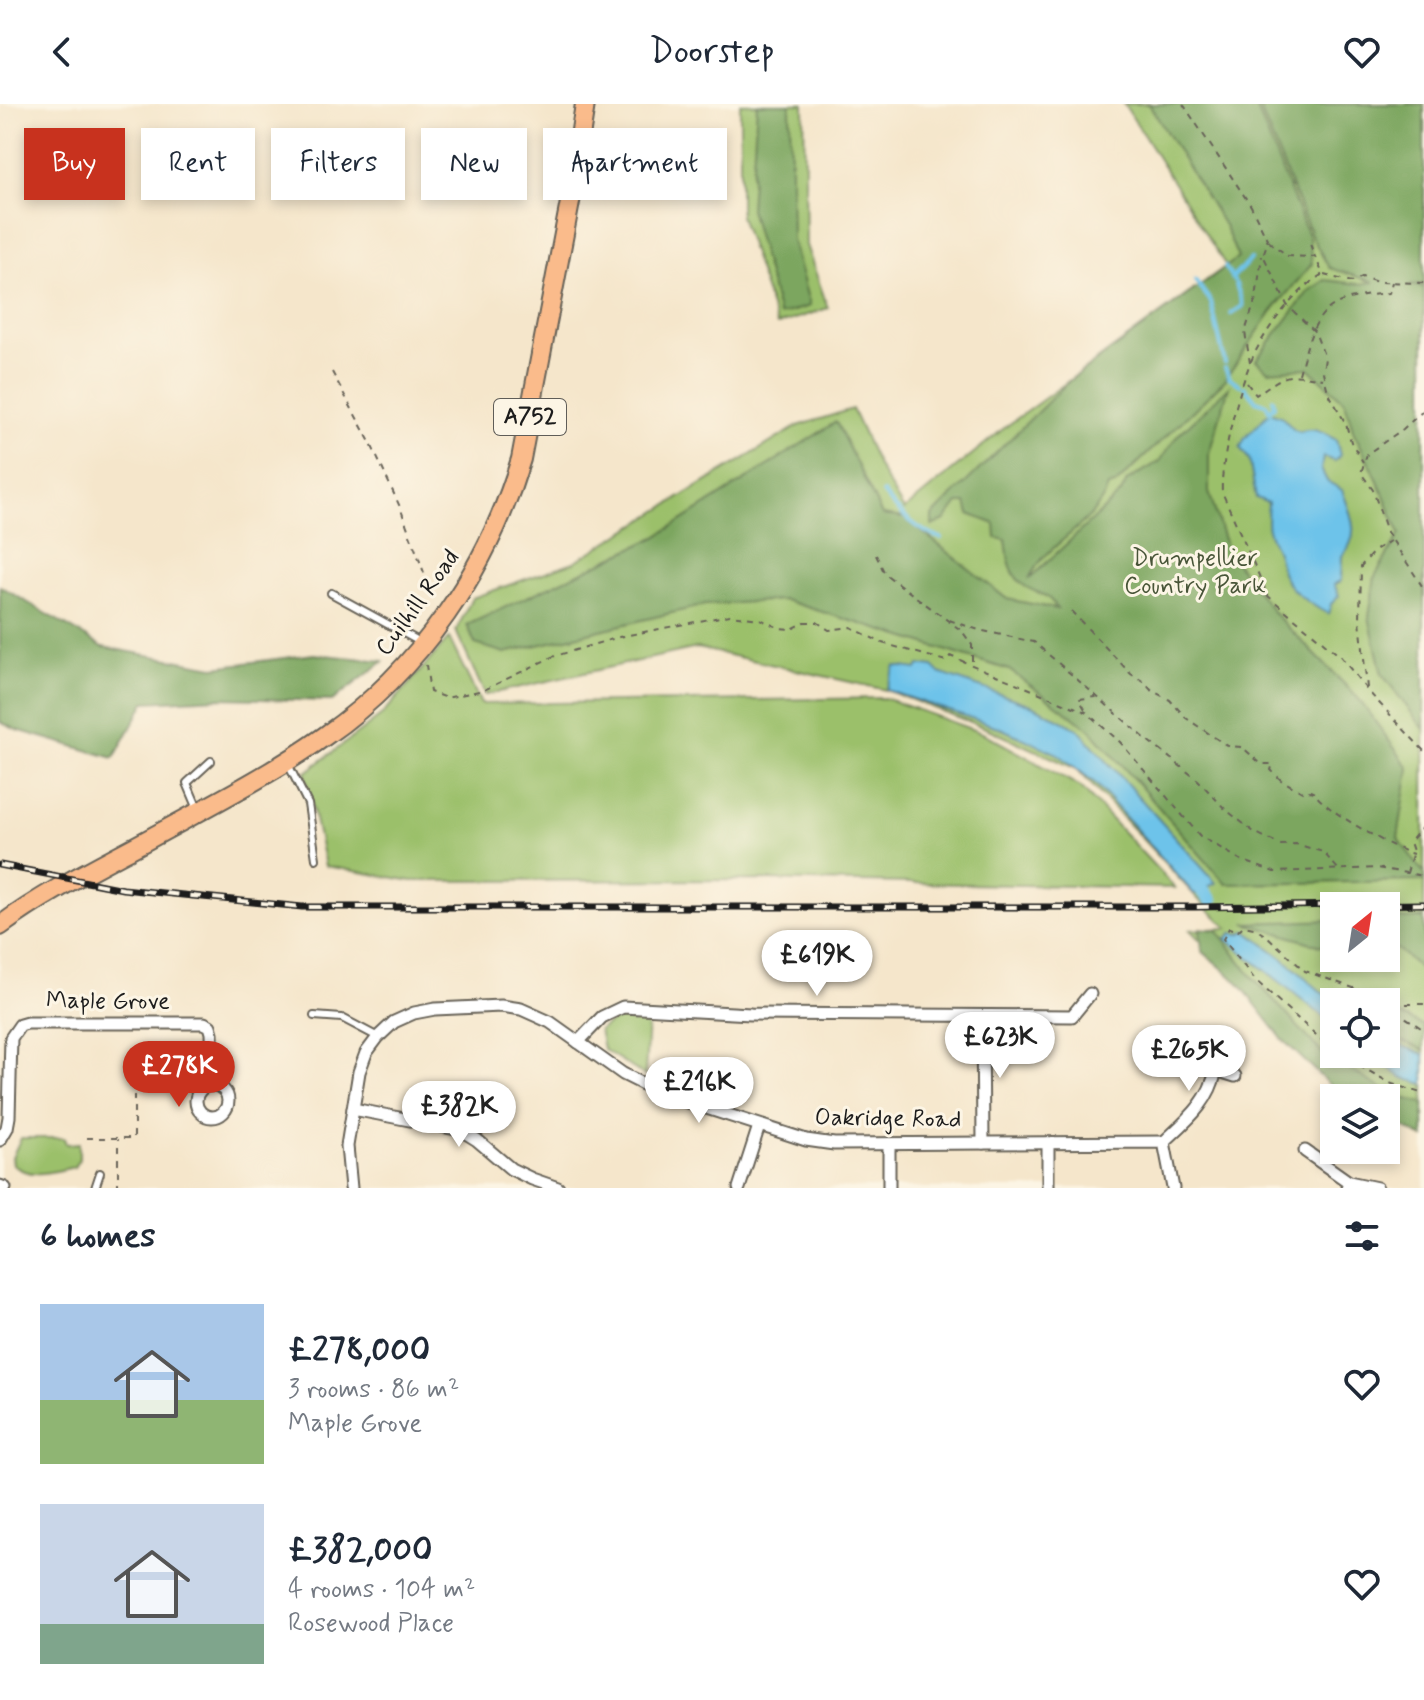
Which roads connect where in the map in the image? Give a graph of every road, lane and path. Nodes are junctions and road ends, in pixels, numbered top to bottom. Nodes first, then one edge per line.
1 (585, 104) edge
2 (1183, 104) edge
3 (1268, 241) junction
4 (1310, 244) dead end
5 (1263, 255) junction
6 (1315, 258) junction
7 (1323, 274) junction
8 (1392, 282) junction
9 (1424, 283) edge
10 (1287, 305) junction
11 (1313, 330) junction
12 (1250, 366) junction
13 (332, 372) dead end
14 (1299, 374) junction
15 (1246, 380) junction
16 (1325, 380) junction
17 (1424, 410) edge
18 (1363, 462) junction
19 (1392, 540) junction
20 (876, 555) dead end
21 (1424, 589) edge
22 (331, 593) dead end
23 (1071, 611) dead end
24 (443, 620) junction
25 (949, 620) junction
26 (423, 644) junction
27 (972, 665) junction
28 (1367, 690) junction
29 (1097, 696) junction
30 (1088, 713) junction
31 (1424, 751) edge
32 (211, 761) dead end
33 (287, 762) junction
34 (199, 811) junction
35 (1424, 825) edge
36 (1413, 854) junction
37 (316, 859) dead end
38 (1340, 871) junction
39 (1407, 873) junction
40 (1424, 876) edge
41 (0, 926) edge
42 (1353, 988) edge
43 (1090, 994) dead end
44 (1400, 1004) edge
45 (1424, 1004) edge
46 (1400, 1013) edge
47 (314, 1016) dead end
48 (982, 1017) junction
49 (1424, 1030) edge
50 (378, 1037) junction
51 (1320, 1038) edge
52 (1189, 1039) dead end
53 (578, 1042) junction
54 (1363, 1068) edge
55 (1216, 1070) junction
56 (1235, 1076) dead end
57 (134, 1085) dead end
58 (213, 1085) dead end
59 (1424, 1094) edge
60 (353, 1109) junction
61 (759, 1126) junction
62 (87, 1138) dead end
63 (118, 1138) junction
64 (0, 1140) edge
65 (1164, 1142) junction
66 (983, 1143) junction
67 (1048, 1143) junction
68 (889, 1144) junction
69 (1305, 1151) dead end
70 (100, 1173) dead end
71 (1348, 1185) edge
72 (95, 1188) edge
73 (118, 1188) edge
74 (351, 1188) edge
75 (558, 1188) edge
76 (739, 1188) edge
77 (889, 1188) edge
78 (1048, 1188) edge
79 (1173, 1188) edge
80 (1377, 1188) edge

1 - 24 main road, Cuilhill Road / A752
2 - 3 path
3 - 5 path
3 - 6 path
4 - 6 path
5 - 10 path
5 - 12 path
6 - 7 path
7 - 8 path
7 - 10 path
8 - 9 path
8 - 11 path
10 - 11 path
10 - 12 path
11 - 14 path
11 - 16 path
12 - 15 path
13 - 24 path
14 - 15 path
14 - 16 path
15 - 28 path
16 - 18 path
17 - 18 path
18 - 19 path
19 - 21 path
19 - 28 path
20 - 25 path
22 - 26 lane
23 - 36 path
24 - 26 main road, Cuilhill Road / A752
25 - 27 path
25 - 29 path
26 - 27 path
26 - 33 main road, Cuilhill Road / A752
27 - 30 path
28 - 31 path
29 - 30 path
29 - 38 path
30 - 38 path
32 - 34 lane
33 - 34 main road, Cuilhill Road / A752
33 - 37 lane
34 - 41 main road, Cuilhill Road / A752
35 - 36 path
36 - 39 path
38 - 39 path
39 - 40 path
42 - 51 path
43 - 48 street
44 - 45 path
46 - 49 path
47 - 50 lane
48 - 53 street
48 - 66 street
50 - 53 street, Oakridge Road
50 - 60 street, Oakridge Road
52 - 55 street
53 - 61 street, Oakridge Road
54 - 59 path
55 - 56 street
55 - 65 street
57 - 63 path
58 - 64 street, Maple Grove
60 - 74 street, Oakridge Road
60 - 75 street
61 - 68 street, Oakridge Road
61 - 76 street
62 - 63 path
63 - 73 path
65 - 67 street, Oakridge Road
65 - 79 street
66 - 67 street, Oakridge Road
66 - 68 street, Oakridge Road
67 - 78 street
68 - 77 street
69 - 71 street
70 - 72 lane
71 - 80 street

